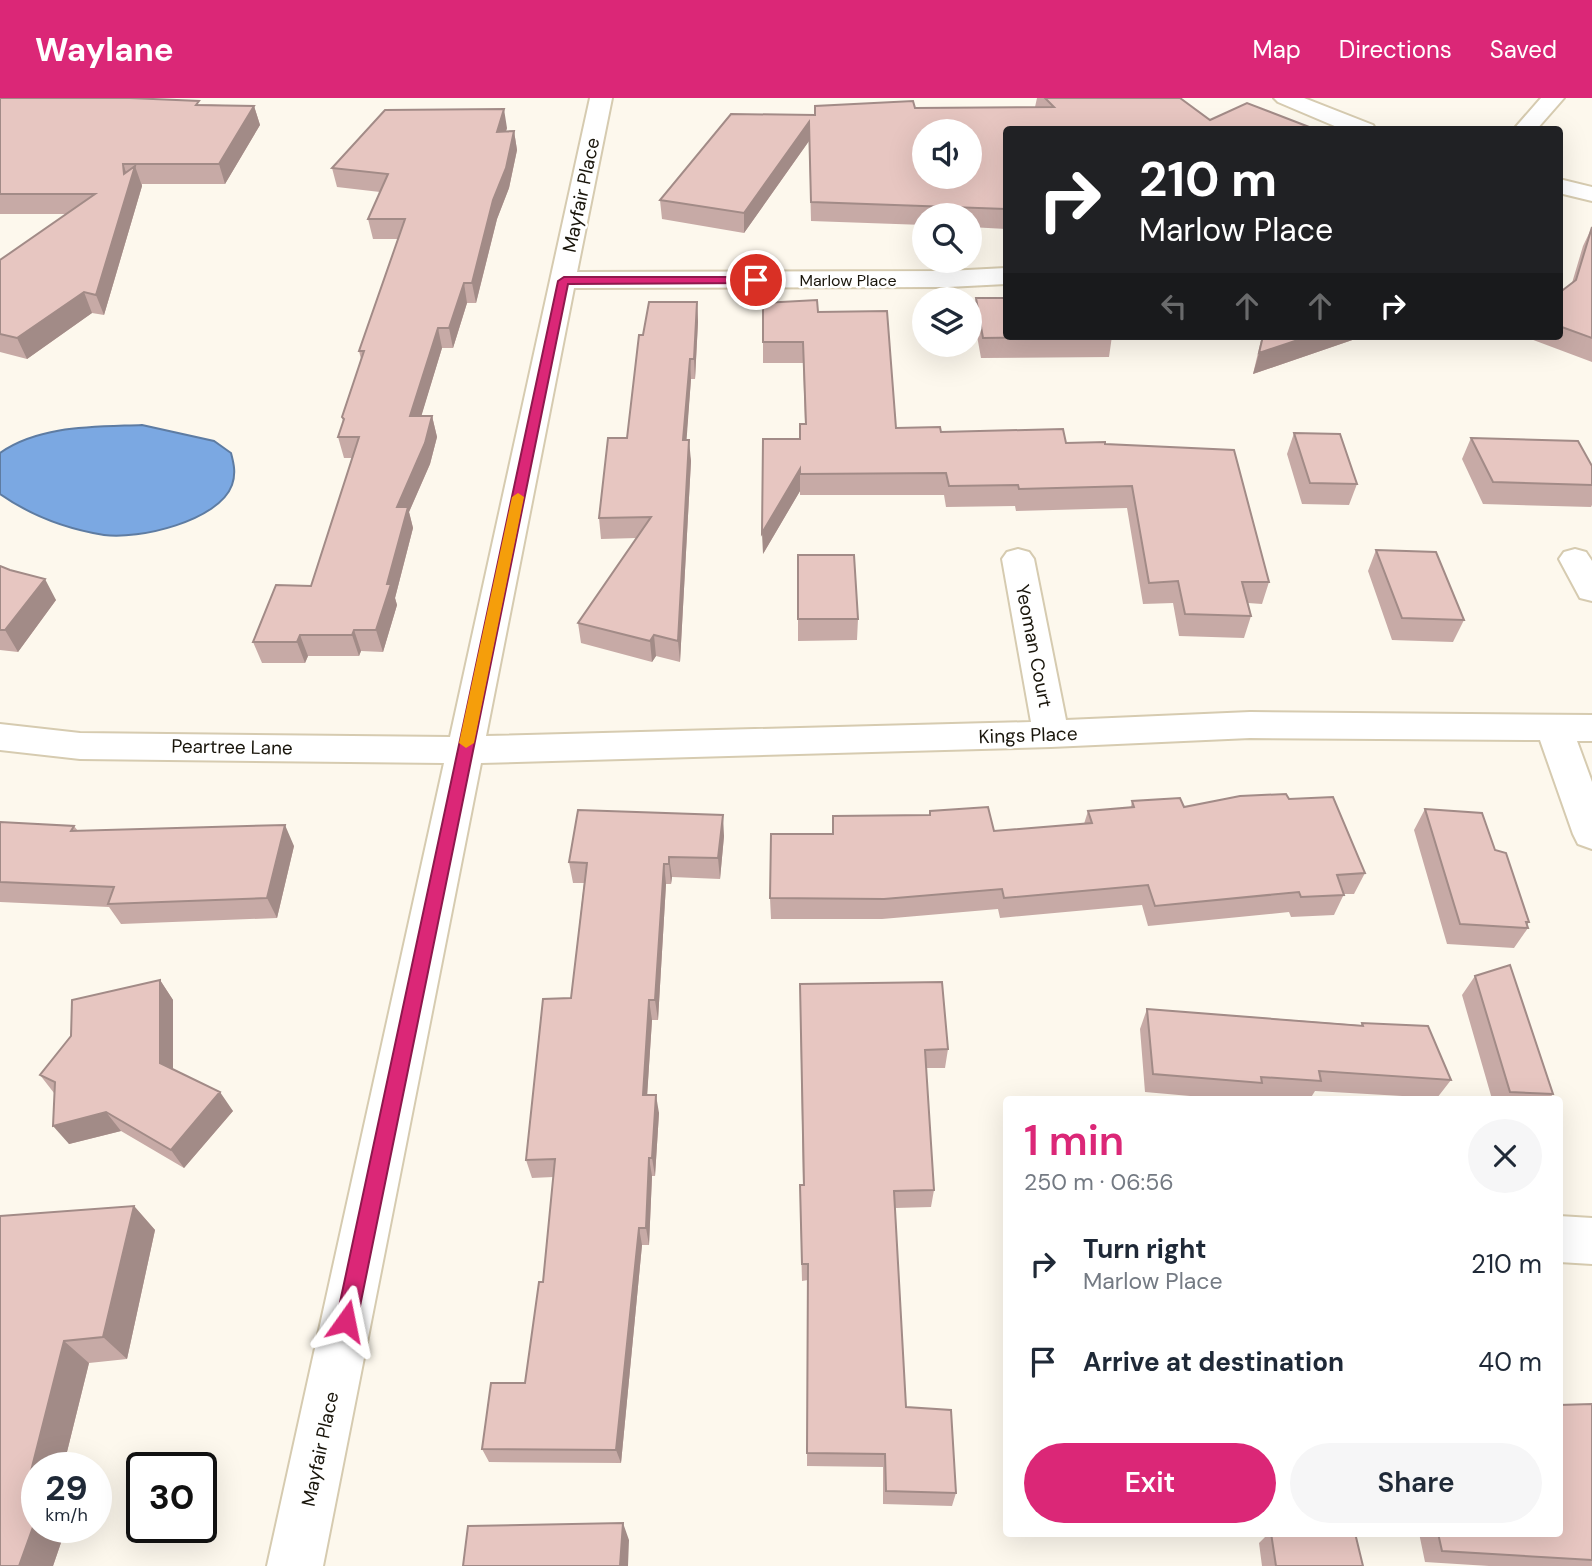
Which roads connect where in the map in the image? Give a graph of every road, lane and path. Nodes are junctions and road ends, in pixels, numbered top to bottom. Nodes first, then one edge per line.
1 (601, 98) edge
2 (1285, 98) edge
3 (1553, 98) edge
4 (1355, 126) edge
5 (1528, 126) edge
6 (1563, 187) edge
7 (1592, 194) edge
8 (1003, 276) edge
9 (564, 281) junction
10 (1018, 558) dead end
11 (1575, 559) dead end
12 (1592, 590) edge
13 (1554, 728) junction
14 (1592, 729) edge
15 (1051, 734) junction
16 (0, 737) edge
17 (465, 750) junction
18 (1592, 834) edge
19 (1563, 1239) edge
20 (1592, 1241) edge
21 (295, 1566) edge

1 - 9 street, Mayfair Place
2 - 4 street
3 - 5 street
6 - 7 street
8 - 9 street, Marlow Place
9 - 17 street, Mayfair Place
10 - 15 street, Yeoman Court
11 - 12 street
13 - 14 street, Kings Place
13 - 15 street, Kings Place
13 - 18 street
15 - 17 street, Kings Place
16 - 17 street, Peartree Lane
17 - 21 street, Mayfair Place
19 - 20 street

